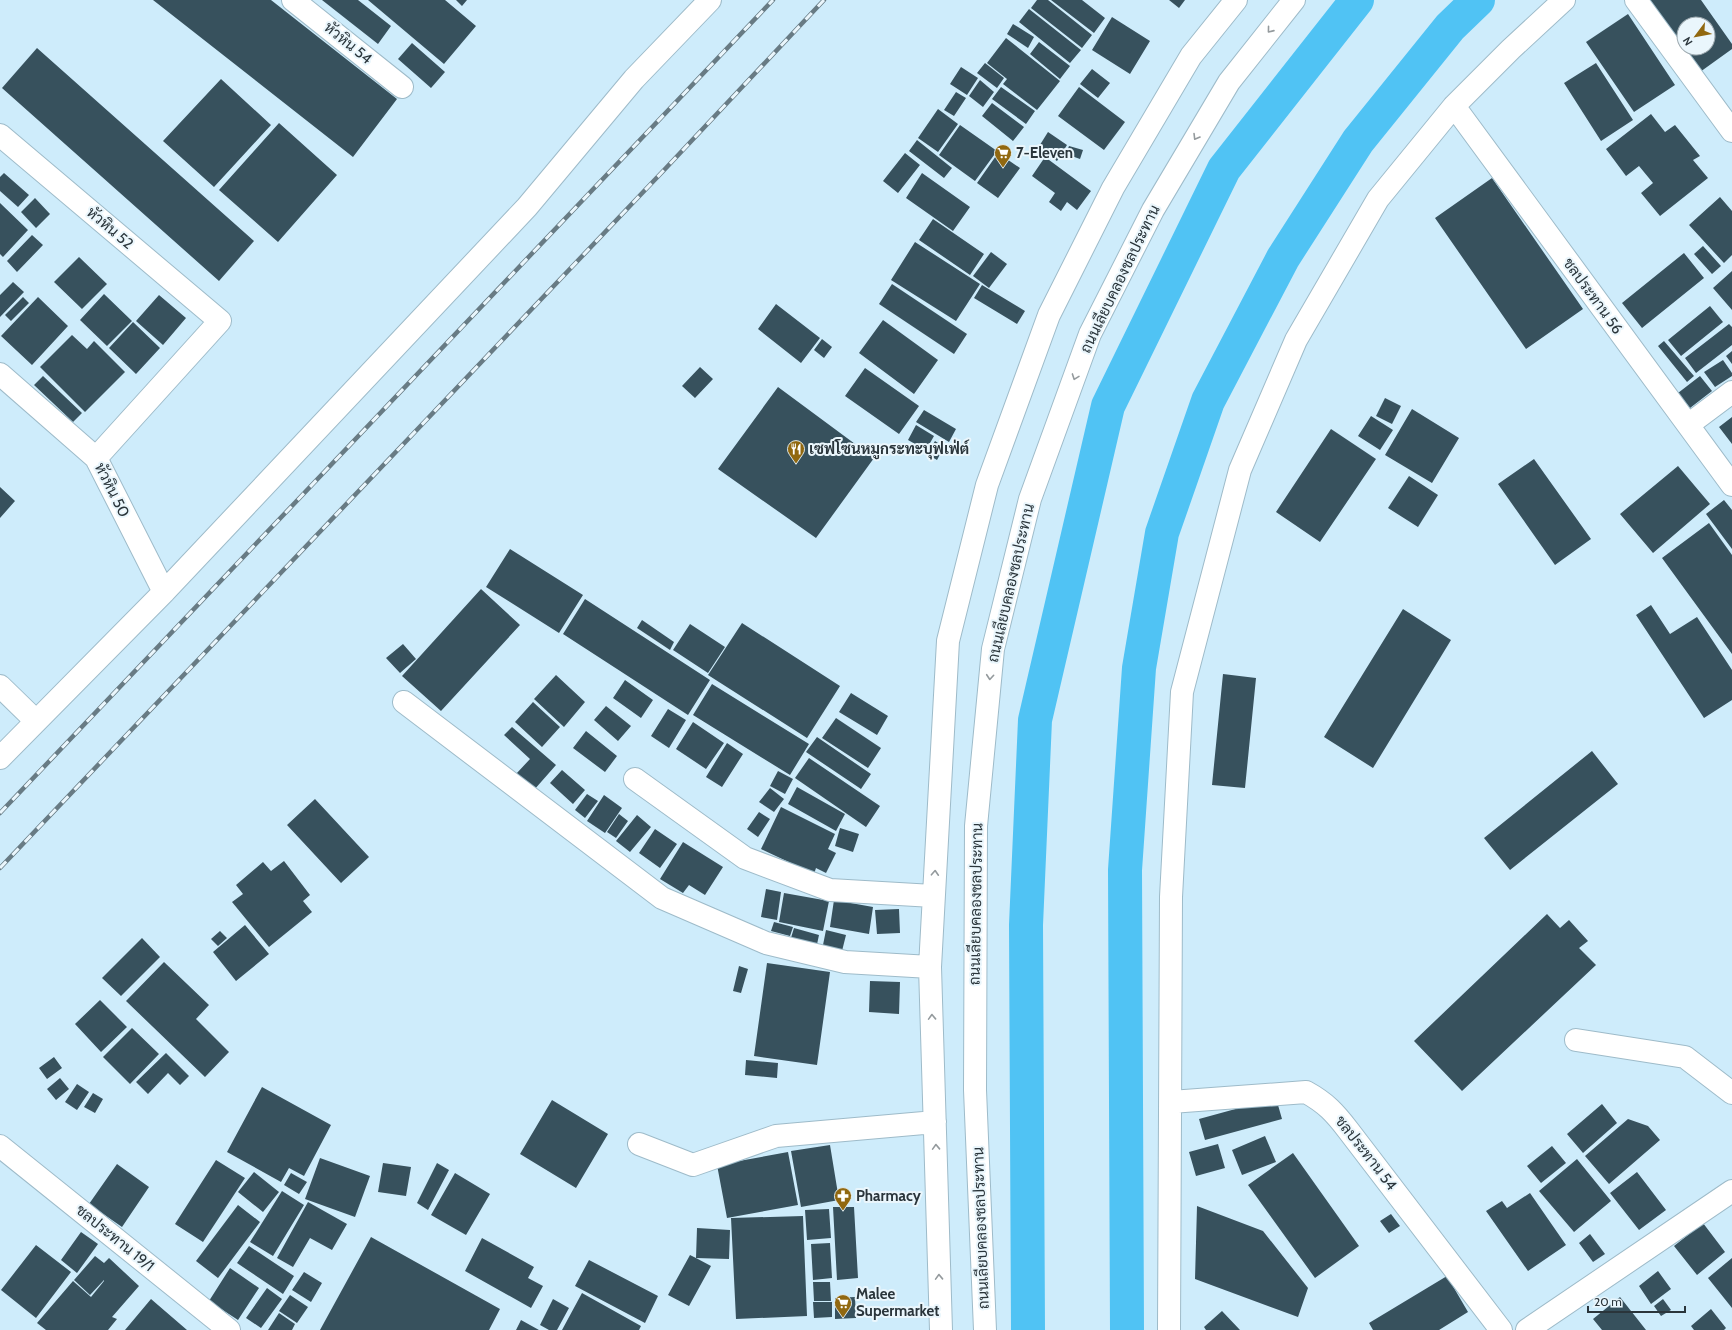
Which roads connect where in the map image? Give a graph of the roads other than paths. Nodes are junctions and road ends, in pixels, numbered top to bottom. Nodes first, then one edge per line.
1 (293, 0) edge
2 (710, 0) edge
3 (1236, 0) edge
4 (1294, 0) edge
5 (1564, 0) edge
6 (1636, 0) edge
7 (402, 87) dead end
8 (1454, 106) junction
9 (1732, 131) edge
10 (0, 135) edge
11 (0, 374) edge
12 (1732, 392) edge
13 (1688, 425) junction
14 (96, 458) junction
15 (1732, 485) edge
16 (164, 592) junction
17 (0, 686) edge
18 (404, 702) dead end
19 (36, 721) junction
20 (0, 758) edge
21 (635, 779) dead end
22 (933, 896) junction
23 (930, 967) junction
24 (1576, 1040) dead end
25 (1732, 1093) edge
26 (1171, 1102) junction
27 (935, 1122) junction
28 (639, 1144) dead end
29 (0, 1146) edge
30 (1732, 1191) edge
31 (229, 1330) edge
32 (941, 1330) edge
33 (985, 1330) edge
34 (1169, 1330) edge
35 (1501, 1330) edge
36 (1527, 1330) edge

1 - 7 street, หัวหิน 54
2 - 16 street
22 -> 3 street
4 -> 33 street, ถนนเลียบคลองชลประทาน
5 - 8 street
6 - 9 street
8 - 13 street, ชลประทาน 56
8 - 26 street
10 - 14 street, หัวหิน 52
11 - 14 street, หัวหิน 50
12 - 13 street
13 - 15 street, ชลประทาน 56
14 - 16 street, หัวหิน 50
16 - 19 street
17 - 19 street
18 - 23 street
19 - 20 street
21 - 22 street
22 - 23 street
27 -> 23 street
24 - 25 street
26 - 34 street
26 - 35 street, ชลประทาน 54
27 - 28 street
32 -> 27 street
29 - 31 street, ชลประทาน 19/1
30 - 36 street

